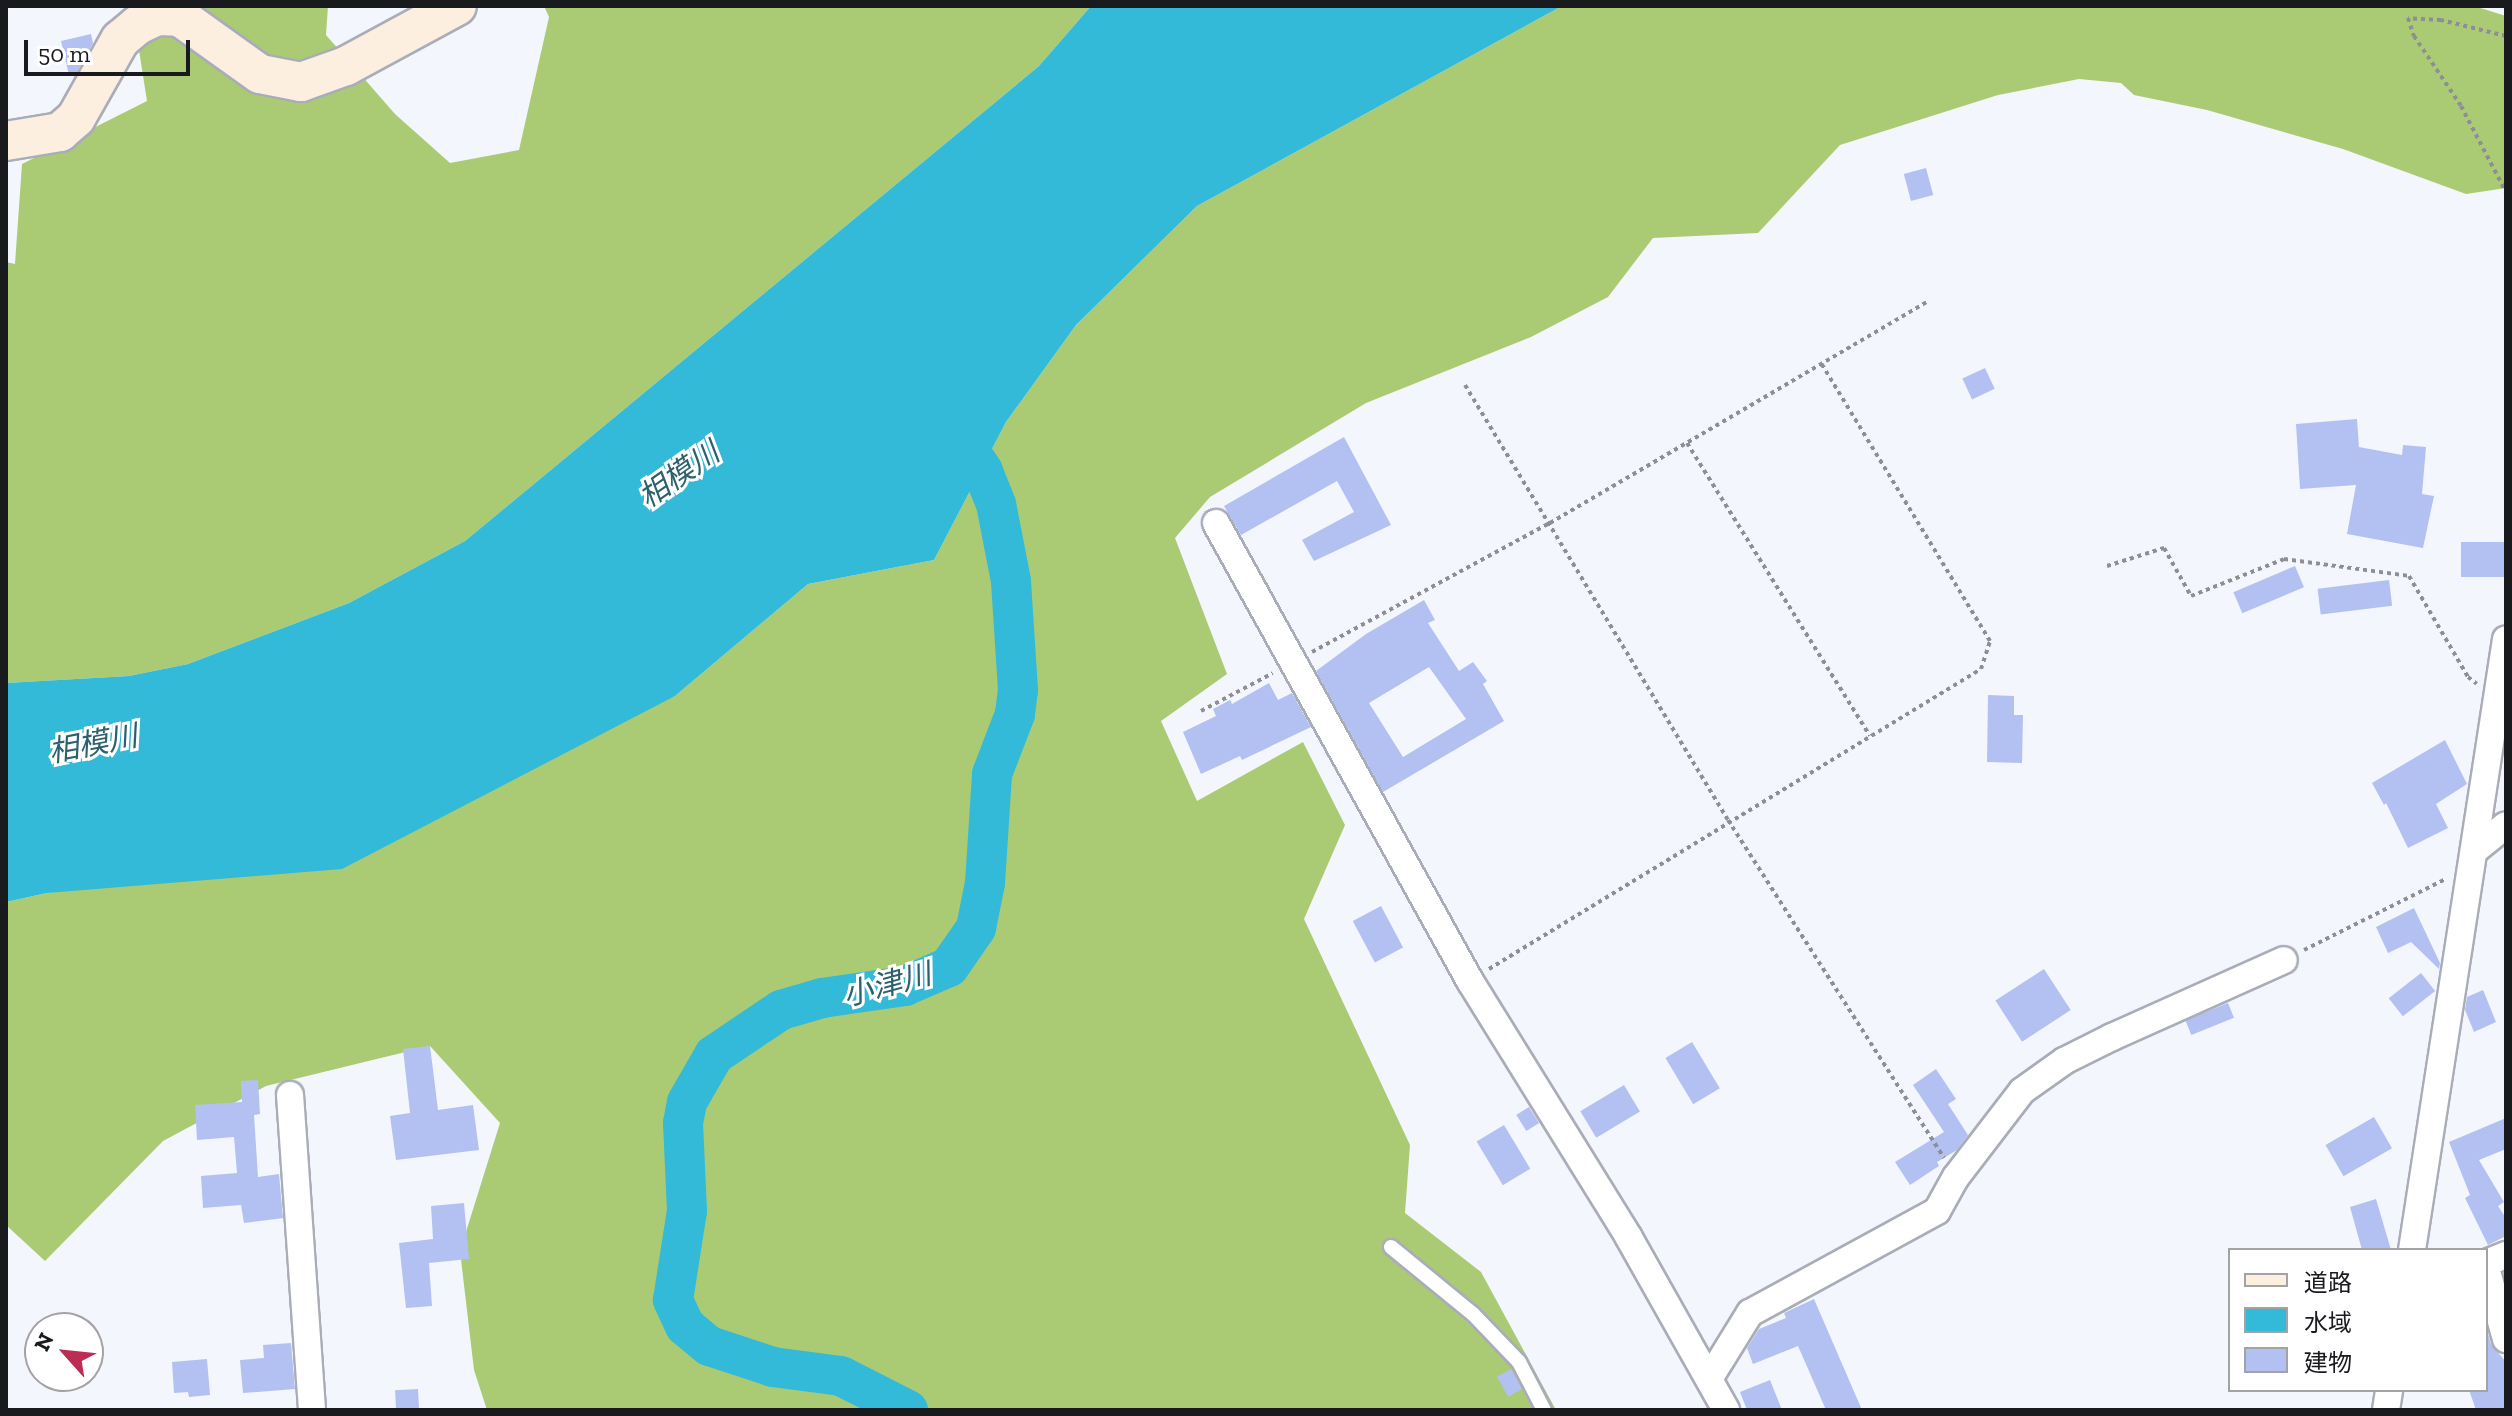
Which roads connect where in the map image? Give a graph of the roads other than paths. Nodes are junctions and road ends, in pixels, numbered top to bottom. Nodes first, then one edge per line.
1 (457, 6) edge
2 (6, 141) edge
3 (1216, 523) dead end
4 (2506, 639) edge
5 (2499, 708) edge
6 (2506, 825) edge
7 (2472, 859) junction
8 (2284, 960) road end
9 (290, 1095) dead end
10 (1391, 1247) dead end
11 (2412, 1248) edge
12 (2506, 1255) edge
13 (2488, 1265) edge
14 (2488, 1273) edge
15 (2506, 1339) edge
16 (1717, 1400) edge
17 (312, 1410) edge
18 (1544, 1410) edge

1 - 2 main road
3 - 16 street
4 - 5 street
5 - 7 street
6 - 7 street
7 - 11 street
8 - 16 street
9 - 17 street
10 - 18 lane
12 - 13 street
14 - 15 street

